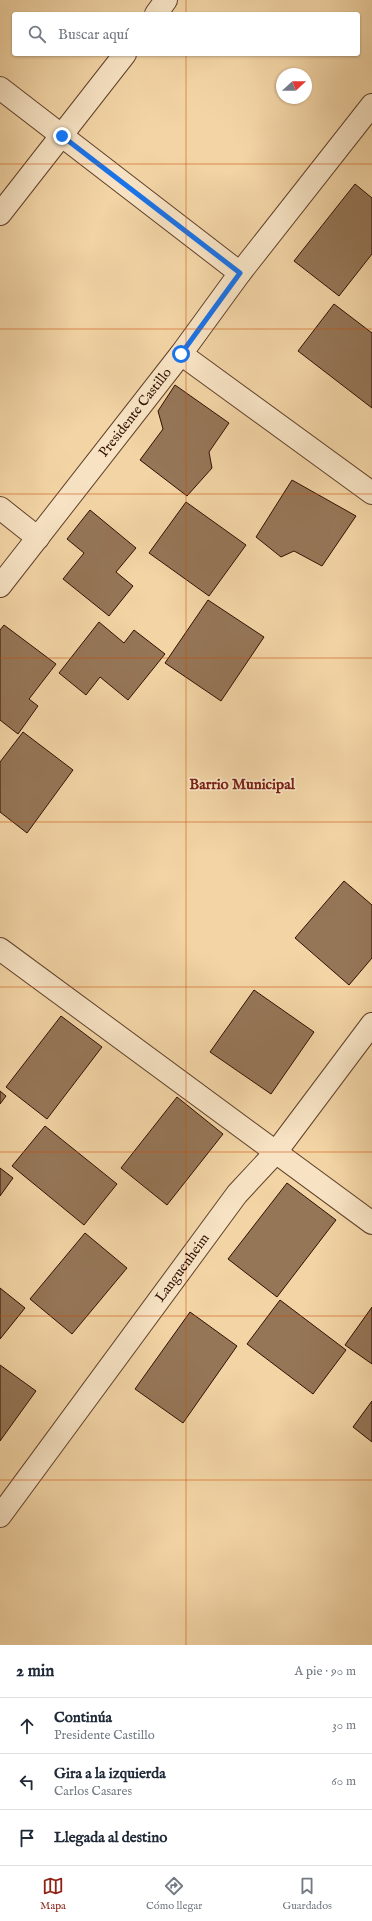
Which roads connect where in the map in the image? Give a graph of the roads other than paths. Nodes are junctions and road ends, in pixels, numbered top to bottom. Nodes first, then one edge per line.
1 (166, 0) edge
2 (157, 12) edge
3 (123, 56) edge
4 (0, 88) edge
5 (372, 105) edge
6 (62, 136) junction
7 (0, 214) edge
8 (240, 273) junction
9 (181, 354) junction
10 (372, 493) edge
11 (0, 508) edge
12 (38, 538) junction
13 (0, 586) edge
14 (0, 949) edge
15 (372, 1024) edge
16 (276, 1152) junction
17 (372, 1223) edge
18 (0, 1516) edge

1 - 2 street
3 - 6 street
4 - 6 street
5 - 8 street, Presidente Castillo
6 - 7 street
6 - 8 street
8 - 9 street, Presidente Castillo
9 - 10 street
9 - 12 street, Presidente Castillo
11 - 12 street
12 - 13 street, Presidente Castillo
14 - 16 street
15 - 16 street, Languenheim
16 - 17 street
16 - 18 street, Languenheim

